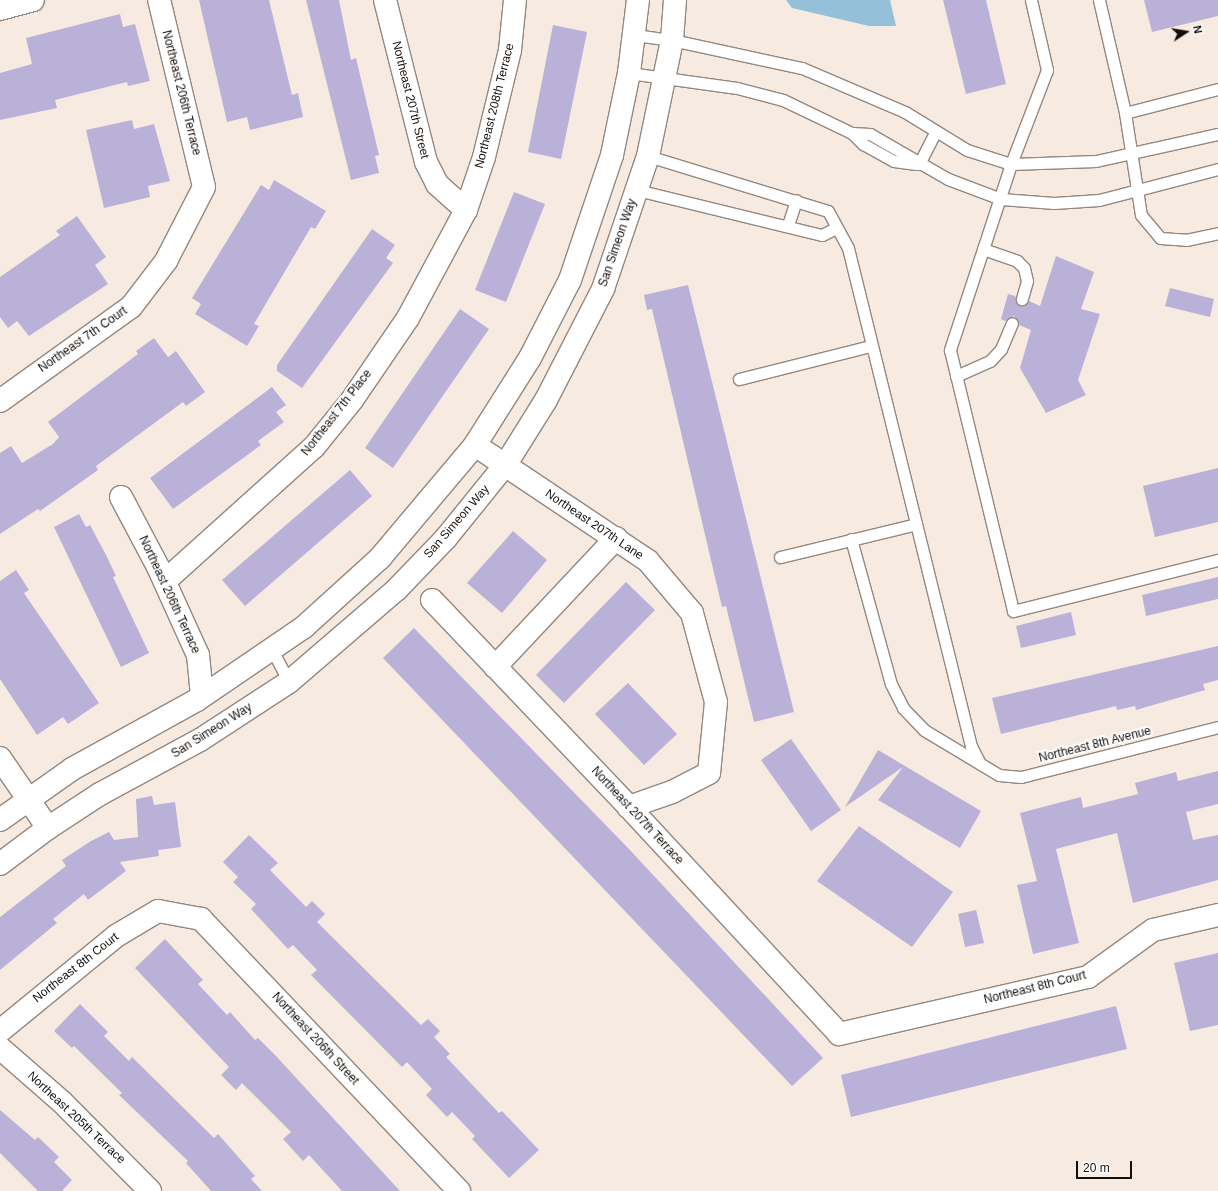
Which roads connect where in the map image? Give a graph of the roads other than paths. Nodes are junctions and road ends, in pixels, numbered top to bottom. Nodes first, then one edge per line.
1 (33, 0) edge
2 (159, 0) edge
3 (385, 0) edge
4 (516, 0) edge
5 (638, 0) edge
6 (675, 0) edge
7 (1031, 0) edge
8 (1099, 0) edge
9 (0, 9) edge
10 (635, 35) junction
11 (672, 40) junction
12 (629, 74) junction
13 (664, 79) junction
14 (1218, 89) edge
15 (1125, 113) junction
16 (936, 131) junction
17 (1218, 134) edge
18 (1131, 155) junction
19 (648, 156) junction
20 (919, 164) junction
21 (1011, 164) junction
22 (1218, 169) edge
23 (204, 187) joint
24 (1137, 188) junction
25 (637, 190) junction
26 (1001, 199) junction
27 (796, 200) junction
28 (466, 210) junction
29 (788, 226) junction
30 (836, 228) junction
31 (1218, 233) edge
32 (983, 249) junction
33 (1022, 299) dead end
34 (1012, 323) dead end
35 (870, 346) junction
36 (956, 376) junction
37 (739, 379) dead end
38 (0, 401) edge
39 (475, 445) junction
40 (506, 464) junction
41 (121, 497) dead end
42 (916, 524) junction
43 (616, 538) junction
44 (851, 539) junction
45 (780, 557) dead end
46 (1218, 560) edge
47 (165, 581) junction
48 (432, 600) dead end
49 (272, 650) junction
50 (495, 667) junction
51 (289, 682) junction
52 (202, 696) junction
53 (1218, 727) edge
54 (0, 758) edge
55 (980, 764) junction
56 (28, 798) junction
57 (629, 807) junction
58 (0, 820) edge
59 (48, 828) junction
60 (0, 864) edge
61 (158, 910) joint
62 (1218, 915) edge
63 (0, 1031) edge
64 (839, 1034) joint
65 (0, 1048) edge
66 (150, 1191) edge
67 (459, 1191) edge

1 - 9 street
2 - 23 street, Northeast 206th Terrace
3 - 28 street, Northeast 207th Street
4 - 28 street, Northeast 208th Terrace
5 - 10 street
6 - 11 street, San Simeon Way
7 - 21 lane
8 - 15 lane
10 - 11 lane
10 - 12 street
11 - 13 street, San Simeon Way
11 - 16 lane
12 - 13 lane
12 - 39 street
13 - 19 street, San Simeon Way
13 - 20 lane
14 - 15 lane
15 - 18 lane
16 - 20 lane
16 - 21 lane
17 - 18 lane
18 - 21 lane
18 - 24 lane
19 - 25 street, San Simeon Way
19 - 27 lane
20 - 26 lane
21 - 26 lane
22 - 24 lane
23 - 38 street, Northeast 7th Court
24 - 26 lane
24 - 31 lane
25 - 29 lane
25 - 40 street, San Simeon Way
26 - 32 lane
27 - 29 lane
27 - 30 lane
28 - 47 street, Northeast 7th Place
29 - 30 lane
30 - 35 lane
32 - 33 lane
32 - 36 lane
34 - 36 lane
35 - 37 lane
35 - 42 lane
36 - 46 lane
39 - 40 street, Northeast 207th Lane
39 - 49 street
40 - 43 street, Northeast 207th Lane
40 - 51 street, San Simeon Way
41 - 47 street, Northeast 206th Terrace
42 - 44 lane
42 - 55 lane
43 - 50 street
43 - 57 street, Northeast 207th Lane
44 - 45 lane
44 - 55 lane, Northeast 8th Avenue
47 - 52 street, Northeast 206th Terrace
48 - 50 street, Northeast 207th Terrace
49 - 51 lane
49 - 52 street
50 - 57 street, Northeast 207th Terrace
51 - 59 street, San Simeon Way
52 - 56 street
53 - 55 lane, Northeast 8th Avenue
54 - 56 street
56 - 58 street
56 - 59 street
57 - 64 street, Northeast 207th Terrace
59 - 60 street, San Simeon Way
61 - 63 street, Northeast 8th Court
61 - 67 street, Northeast 206th Street
62 - 64 street, Northeast 8th Court
65 - 66 street, Northeast 205th Terrace

